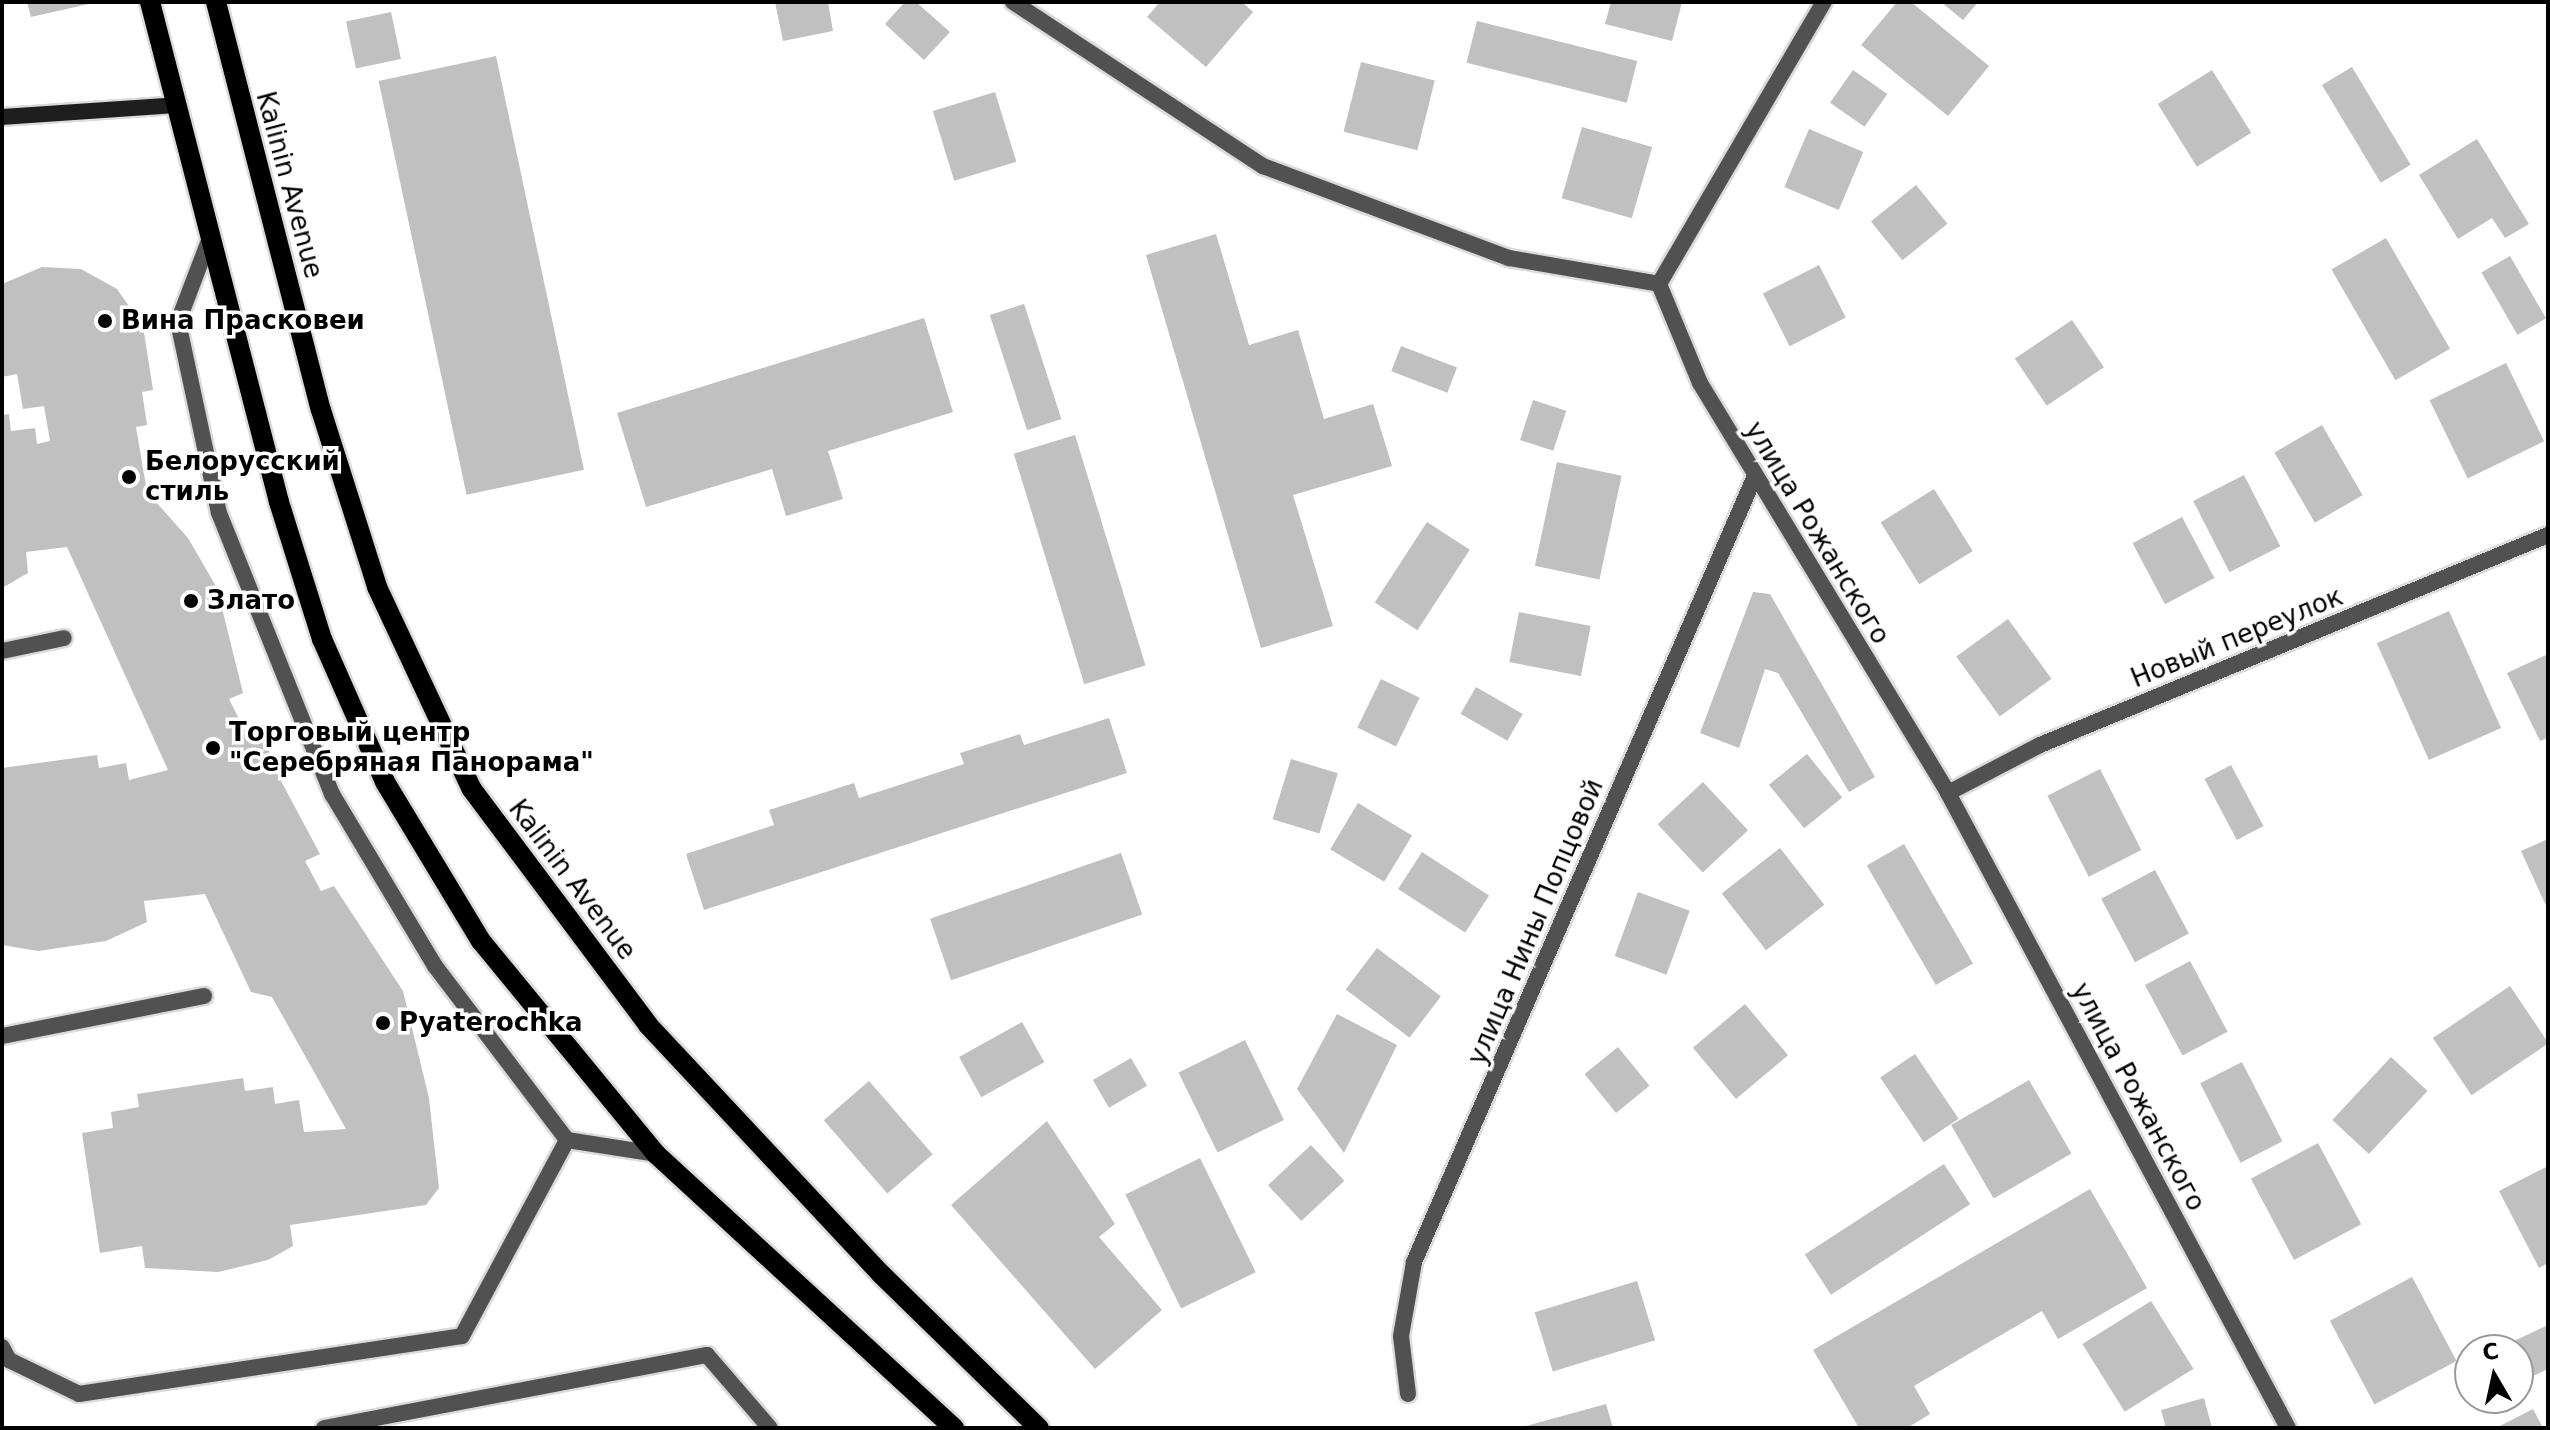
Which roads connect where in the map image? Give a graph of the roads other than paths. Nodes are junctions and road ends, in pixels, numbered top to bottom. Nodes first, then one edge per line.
1 (150, 2) edge
2 (216, 2) edge
3 (1013, 2) edge
4 (1824, 2) edge
5 (176, 105) junction
6 (2, 117) edge
7 (208, 243) junction
8 (1659, 284) junction
9 (1754, 478) junction
10 (2548, 535) edge
11 (64, 638) dead end
12 (2, 651) edge
13 (1948, 793) junction
14 (204, 996) dead end
15 (2, 1036) edge
16 (567, 1140) junction
17 (656, 1154) junction
18 (2, 1347) edge
19 (1408, 1394) dead end
20 (324, 1428) edge
21 (770, 1428) edge
22 (954, 1428) edge
23 (1039, 1428) edge
24 (2288, 1428) edge

1 - 5 main road
2 - 23 main road, Kalinin Avenue
3 - 8 street
4 - 8 street
5 - 6 main road
5 - 7 main road
7 - 16 street
7 - 17 main road
8 - 9 street, улица Рожанского
9 - 13 street, улица Рожанского
9 - 19 street, улица Нины Попцовой
10 - 13 street, Новый переулок
11 - 12 street
13 - 24 street, улица Рожанского
14 - 15 street
16 - 17 street
16 - 18 street
17 - 22 main road
20 - 21 street

